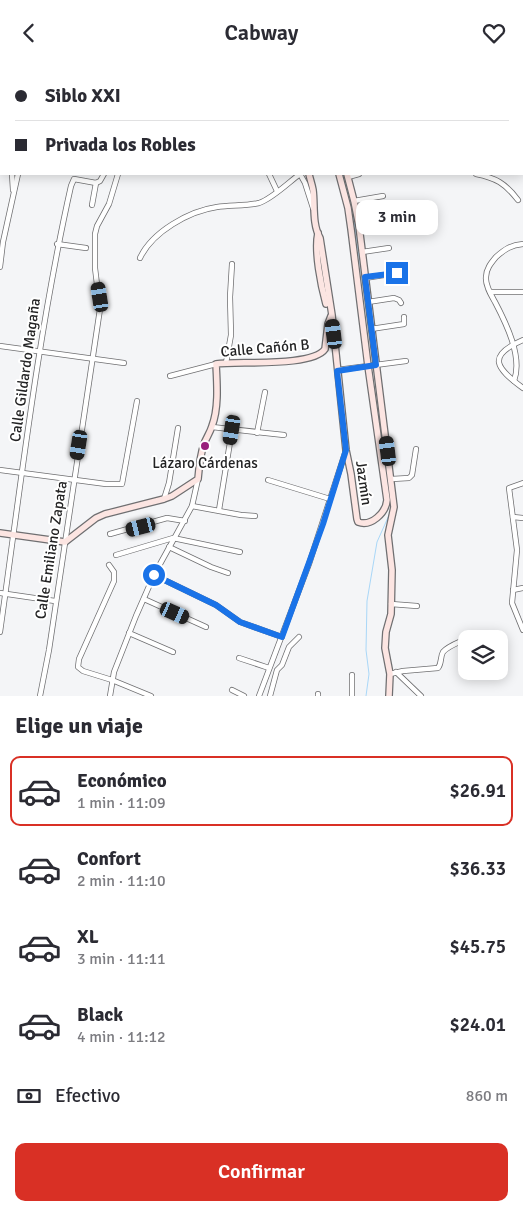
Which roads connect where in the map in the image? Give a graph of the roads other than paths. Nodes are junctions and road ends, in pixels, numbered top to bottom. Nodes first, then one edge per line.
1 (12, 175) edge
2 (18, 175) edge
3 (103, 175) edge
4 (118, 175) edge
5 (269, 175) edge
6 (299, 175) edge
7 (301, 175) edge
8 (309, 175) edge
9 (339, 175) edge
10 (347, 175) edge
11 (480, 175) edge
12 (96, 183) junction
13 (277, 191) junction
14 (13, 193) junction
15 (383, 196) dead end
16 (518, 199) dead end
17 (354, 201) junction
18 (92, 205) dead end
19 (314, 209) junction
20 (382, 223) dead end
21 (359, 226) junction
22 (57, 244) junction
23 (523, 244) edge
24 (86, 248) dead end
25 (390, 248) dead end
26 (362, 252) junction
27 (140, 258) dead end
28 (232, 264) dead end
29 (0, 267) edge
30 (397, 273) dead end
31 (365, 277) junction
32 (490, 292) junction
33 (523, 292) edge
34 (399, 301) dead end
35 (368, 302) junction
36 (331, 317) junction
37 (404, 317) dead end
38 (372, 329) junction
39 (523, 339) edge
40 (514, 344) junction
41 (0, 346) edge
42 (40, 351) junction
43 (92, 359) junction
44 (406, 361) dead end
45 (124, 363) dead end
46 (226, 363) junction
47 (216, 364) junction
48 (372, 365) junction
49 (337, 371) junction
50 (170, 376) dead end
51 (514, 381) junction
52 (523, 388) edge
53 (265, 392) dead end
54 (137, 401) dead end
55 (212, 427) junction
56 (178, 428) dead end
57 (232, 430) junction
58 (257, 433) junction
59 (284, 435) dead end
60 (416, 449) dead end
61 (346, 450) junction
62 (0, 470) edge
63 (22, 473) junction
64 (198, 479) junction
65 (392, 479) junction
66 (74, 480) junction
67 (268, 480) dead end
68 (523, 483) edge
69 (164, 499) junction
70 (330, 499) junction
71 (192, 506) junction
72 (219, 511) junction
73 (255, 516) dead end
74 (513, 517) junction
75 (523, 518) edge
76 (185, 521) junction
77 (0, 533) edge
78 (110, 534) dead end
79 (14, 535) junction
80 (173, 538) junction
81 (65, 542) junction
82 (169, 547) junction
83 (240, 552) dead end
84 (116, 555) dead end
85 (523, 555) edge
86 (517, 556) junction
87 (109, 565) dead end
88 (228, 573) dead end
89 (154, 575) junction
90 (523, 588) edge
91 (513, 590) junction
92 (3, 594) edge
93 (144, 599) junction
94 (55, 601) junction
95 (391, 603) junction
96 (417, 606) dead end
97 (521, 622) edge
98 (206, 627) dead end
99 (523, 630) edge
100 (0, 631) edge
101 (129, 633) junction
102 (282, 637) junction
103 (299, 637) dead end
104 (458, 644) edge
105 (173, 652) dead end
106 (239, 658) dead end
107 (269, 668) junction
108 (393, 673) junction
109 (352, 675) dead end
110 (112, 680) junction
111 (232, 690) dead end
112 (40, 696) edge
113 (110, 696) edge
114 (151, 696) edge
115 (244, 696) edge
116 (259, 696) edge
117 (270, 696) edge
118 (352, 696) edge
119 (389, 696) edge
120 (421, 696) edge

1 - 14 street
2 - 14 street
3 - 12 street
4 - 43 street, Calle Emiliano Zapata
5 - 13 street
6 - 13 street
7 - 19 street
8 - 19 main road
9 - 48 main road
10 - 17 main road
11 - 16 street
12 - 18 street
12 - 22 street, Calle Gildardo Magaña
13 - 27 street
14 - 29 street
15 - 17 street
17 - 21 main road
19 - 36 main road
20 - 21 street
21 - 26 main road
22 - 24 street
22 - 42 street, Calle Gildardo Magaña
23 - 32 street
25 - 26 street
26 - 31 main road
28 - 46 street
30 - 31 street
31 - 35 main road
32 - 33 street
32 - 40 street
34 - 35 street
35 - 38 main road
36 - 46 main road, Calle Cañón B
36 - 49 main road
37 - 38 street
38 - 48 main road
39 - 40 street
40 - 51 street
40 - 51 street
41 - 42 street
42 - 43 street
42 - 63 street, Calle Gildardo Magaña
43 - 45 street
43 - 66 street, Calle Emiliano Zapata
44 - 48 street
46 - 47 main road, Calle Cañón B
47 - 50 street, Calle Cañón B
47 - 55 main road
48 - 49 street
48 - 61 main road, Jazmín
48 - 65 main road
49 - 61 main road
51 - 52 street
53 - 58 street
54 - 66 street
55 - 57 street
55 - 64 main road
56 - 69 street
57 - 58 street
57 - 72 street
58 - 59 street
60 - 65 street
61 - 70 street
62 - 63 street
63 - 66 street
63 - 79 street, Calle Gildardo Magaña
64 - 69 main road
64 - 71 street
65 - 95 main road
66 - 81 street, Calle Emiliano Zapata
67 - 70 street
68 - 74 street
69 - 81 main road
70 - 102 street
71 - 72 street
71 - 76 street
72 - 73 street
74 - 75 street
74 - 86 street
76 - 78 street
76 - 80 street
77 - 79 main road
79 - 81 main road
79 - 92 street, Calle Gildardo Magaña
80 - 82 street
80 - 83 street
80 - 84 street
81 - 94 street, Calle Emiliano Zapata
82 - 88 street
82 - 89 street
85 - 86 street
86 - 91 street
87 - 110 street
89 - 93 street
89 - 102 street
90 - 91 street
91 - 97 street
92 - 94 street
92 - 100 street, Calle Gildardo Magaña
93 - 98 street
93 - 101 street
94 - 112 street, Calle Emiliano Zapata
95 - 96 street
95 - 108 main road
97 - 99 street
101 - 105 street
101 - 110 street
102 - 107 street
103 - 117 street
104 - 108 street
106 - 107 street
107 - 116 street
108 - 119 main road
108 - 120 street
109 - 118 street
110 - 113 street
110 - 114 street
111 - 115 street

